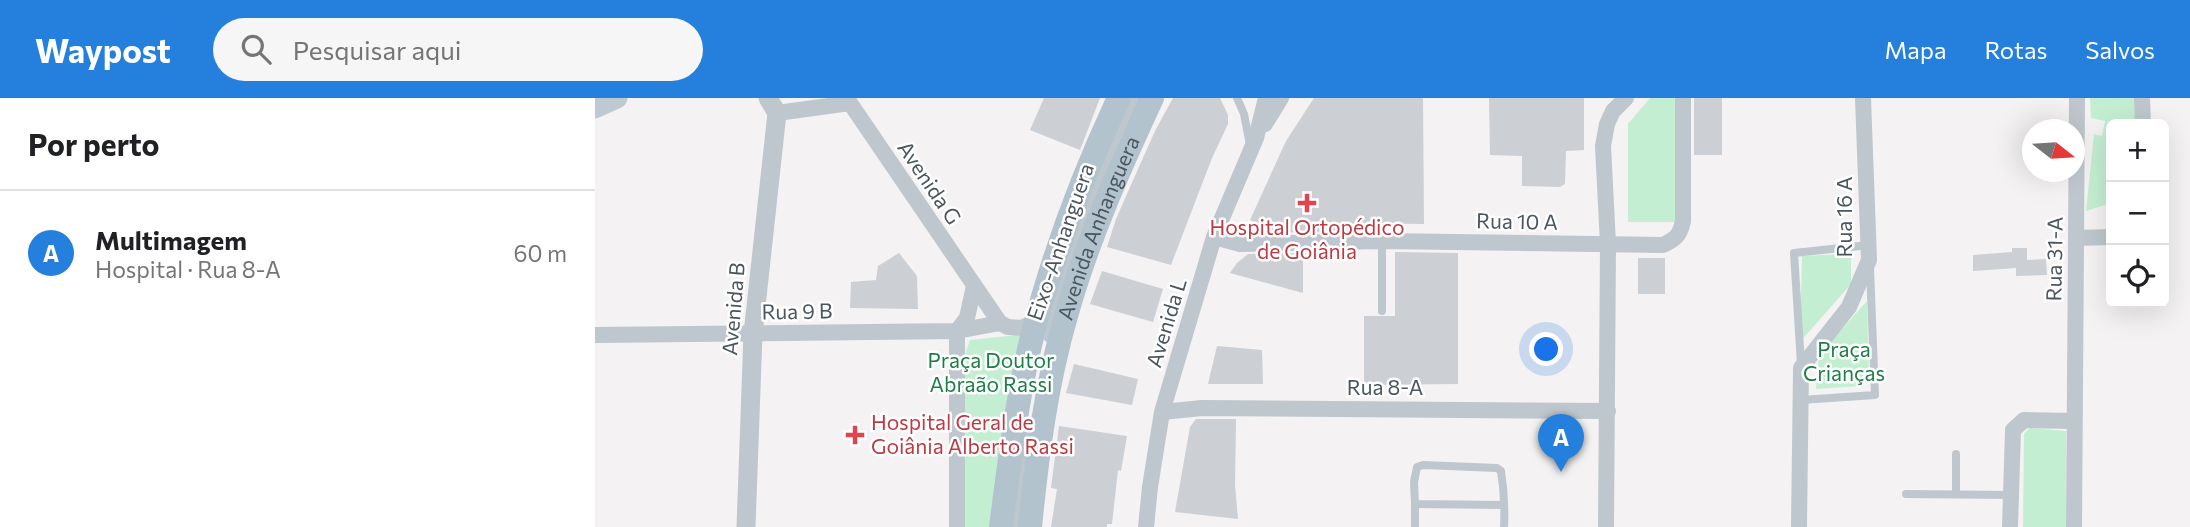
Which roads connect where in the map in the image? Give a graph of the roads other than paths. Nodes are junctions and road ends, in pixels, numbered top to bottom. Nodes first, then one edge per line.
1 (617, 98) edge
2 (1119, 98) edge
3 (1135, 98) edge
4 (1152, 98) edge
5 (1237, 98) edge
6 (1266, 98) edge
7 (1282, 98) edge
8 (1626, 98) edge
9 (1683, 98) edge
10 (1863, 98) edge
11 (2077, 98) edge
12 (2142, 98) edge
13 (848, 100) edge
14 (773, 106) edge
15 (595, 108) edge
16 (2143, 119) edge
17 (1253, 144) junction
18 (1215, 237) junction
19 (2106, 237) edge
20 (2076, 238) junction
21 (1382, 241) junction
22 (1608, 244) junction
23 (1869, 252) junction
24 (974, 286) junction
25 (1383, 311) dead end
26 (1000, 323) junction
27 (957, 331) junction
28 (753, 334) junction
29 (595, 335) edge
30 (1034, 335) junction
31 (1801, 368) junction
32 (1801, 400) junction
33 (1608, 411) junction
34 (1162, 412) junction
35 (2074, 421) junction
36 (1031, 425) dead end
37 (1956, 454) dead end
38 (1906, 494) dead end
39 (1956, 494) junction
40 (2011, 495) junction
41 (1415, 504) junction
42 (1504, 505) junction
43 (747, 527) edge
44 (957, 527) edge
45 (1002, 527) edge
46 (1016, 527) edge
47 (1030, 527) edge
48 (1146, 527) edge
49 (1415, 527) edge
50 (1504, 527) edge
51 (1606, 527) edge
52 (1799, 527) edge
53 (2010, 527) edge
54 (2074, 527) edge

1 - 15 main road
2 - 30 main road, Avenida Anhanguera
3 - 30 lane, Eixo-Anhanguera
4 - 47 main road, Avenida Anhanguera
5 - 17 lane
6 - 17 street, Avenida L
7 - 17 street, Avenida L
8 - 22 street
9 - 22 street, Rua 10 A
10 - 23 street, Rua 16 A
11 - 20 street, Rua 31-A
12 - 16 street
13 - 14 street, Avenida G
13 - 24 street, Avenida G
14 - 28 street, Avenida B
17 - 18 street, Avenida L
18 - 21 street, Rua 10 A
18 - 34 street, Avenida L
19 - 20 street
20 - 35 street, Rua 31-A
21 - 22 street, Rua 10 A
21 - 25 lane
22 - 33 street
23 - 31 street, Rua 16 A
23 - 31 lane
23 - 32 lane
24 - 26 street, Avenida G
24 - 27 street
26 - 27 street, Rua 9 B
26 - 30 street
27 - 28 street, Rua 9 B
27 - 44 street
28 - 29 street, Rua 9 B
28 - 43 street, Avenida B
30 - 45 main road, Avenida Anhanguera
31 - 32 street
32 - 52 street
33 - 34 street, Rua 8-A
33 - 51 street
34 - 48 street, Avenida L
35 - 40 street
35 - 54 street, Rua 31-A
36 - 46 lane
37 - 39 lane
38 - 39 lane
39 - 40 lane
40 - 53 street
41 - 42 lane
41 - 42 lane
41 - 49 lane
42 - 50 lane

